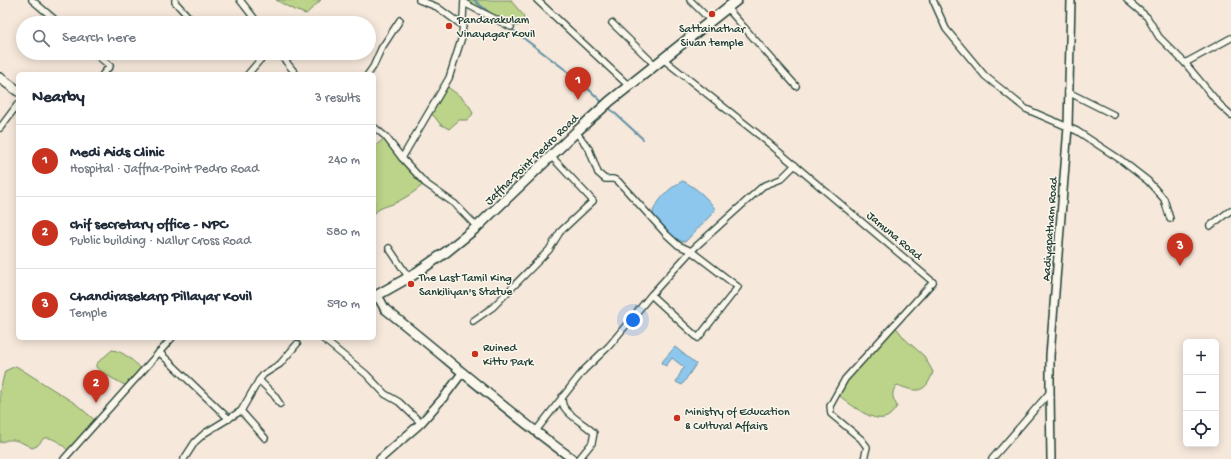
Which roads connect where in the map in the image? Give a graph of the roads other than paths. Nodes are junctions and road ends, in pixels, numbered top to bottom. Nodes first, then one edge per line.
1 (32, 0) edge
2 (175, 0) edge
3 (240, 0) edge
4 (419, 0) edge
5 (537, 0) edge
6 (690, 0) edge
7 (737, 0) edge
8 (933, 0) edge
9 (1071, 0) edge
10 (1127, 0) edge
11 (464, 1) edge
12 (727, 8) junction
13 (51, 16) edge
14 (188, 16) edge
15 (253, 16) edge
16 (400, 20) dead end
17 (711, 21) junction
18 (612, 23) dead end
19 (463, 26) junction
20 (510, 27) dead end
21 (1231, 38) edge
22 (663, 59) junction
23 (103, 60) edge
24 (260, 60) edge
25 (285, 60) edge
26 (1185, 63) junction
27 (655, 66) junction
28 (105, 72) edge
29 (250, 72) edge
30 (294, 72) edge
31 (369, 72) edge
32 (0, 78) edge
33 (629, 86) junction
34 (796, 86) dead end
35 (16, 90) edge
36 (1068, 92) junction
37 (16, 107) edge
38 (1114, 115) dead end
39 (1231, 115) edge
40 (1068, 127) junction
41 (0, 128) edge
42 (376, 129) edge
43 (576, 132) junction
44 (551, 156) junction
45 (402, 158) junction
46 (795, 165) junction
47 (1231, 210) edge
48 (1170, 219) dead end
49 (1210, 226) dead end
50 (477, 227) junction
51 (388, 248) dead end
52 (691, 252) junction
53 (409, 278) junction
54 (376, 295) edge
55 (651, 295) junction
56 (376, 297) edge
57 (473, 321) dead end
58 (170, 340) edge
59 (324, 340) edge
60 (297, 344) dead end
61 (159, 352) junction
62 (462, 373) junction
63 (259, 380) junction
64 (1050, 392) junction
65 (562, 397) junction
66 (280, 404) dead end
67 (241, 411) junction
68 (229, 419) junction
69 (421, 423) junction
70 (535, 432) junction
71 (265, 438) dead end
72 (383, 458) edge
73 (64, 459) edge
74 (184, 459) edge
75 (573, 459) edge
76 (579, 459) edge
77 (864, 459) edge
78 (992, 459) edge
79 (1051, 459) edge

1 - 13 street
2 - 14 street
3 - 15 street
4 - 19 street
5 - 33 street
6 - 17 street
7 - 12 main road, Jaffna-Point Pedro Road
8 - 40 street
9 - 36 street, Aadiyapatham Road
10 - 26 street
11 - 19 street
11 - 20 street
12 - 17 main road, Jaffna-Point Pedro Road
12 - 34 street
16 - 31 street
17 - 22 main road, Jaffna-Point Pedro Road
18 - 27 street
19 - 45 street
21 - 26 street
22 - 27 main road, Jaffna-Point Pedro Road
22 - 46 street, Jamuna Road
23 - 28 street
24 - 29 street
25 - 30 street
26 - 39 street
27 - 33 main road, Jaffna-Point Pedro Road
32 - 35 main road
33 - 43 main road, Jaffna-Point Pedro Road
36 - 38 street
36 - 40 street, Aadiyapatham Road
37 - 41 street
40 - 48 street
40 - 64 street, Aadiyapatham Road
42 - 45 street
43 - 44 main road, Jaffna-Point Pedro Road
43 - 52 street
44 - 50 main road, Jaffna-Point Pedro Road
44 - 57 street
45 - 50 street
46 - 52 street
46 - 77 street, Jamuna Road
47 - 49 street
50 - 53 main road, Jaffna-Point Pedro Road
51 - 53 street
52 - 55 street
52 - 55 street
53 - 54 main road, Jaffna-Point Pedro Road
55 - 65 street
56 - 62 main road
58 - 61 street
59 - 69 street
60 - 63 street
61 - 68 street
61 - 73 street
62 - 69 street
62 - 70 main road
63 - 66 street
63 - 67 street
64 - 78 street
64 - 79 street, Aadiyapatham Road
65 - 70 street
65 - 76 street
67 - 68 street
67 - 71 street
68 - 74 street
69 - 72 street
70 - 75 main road

